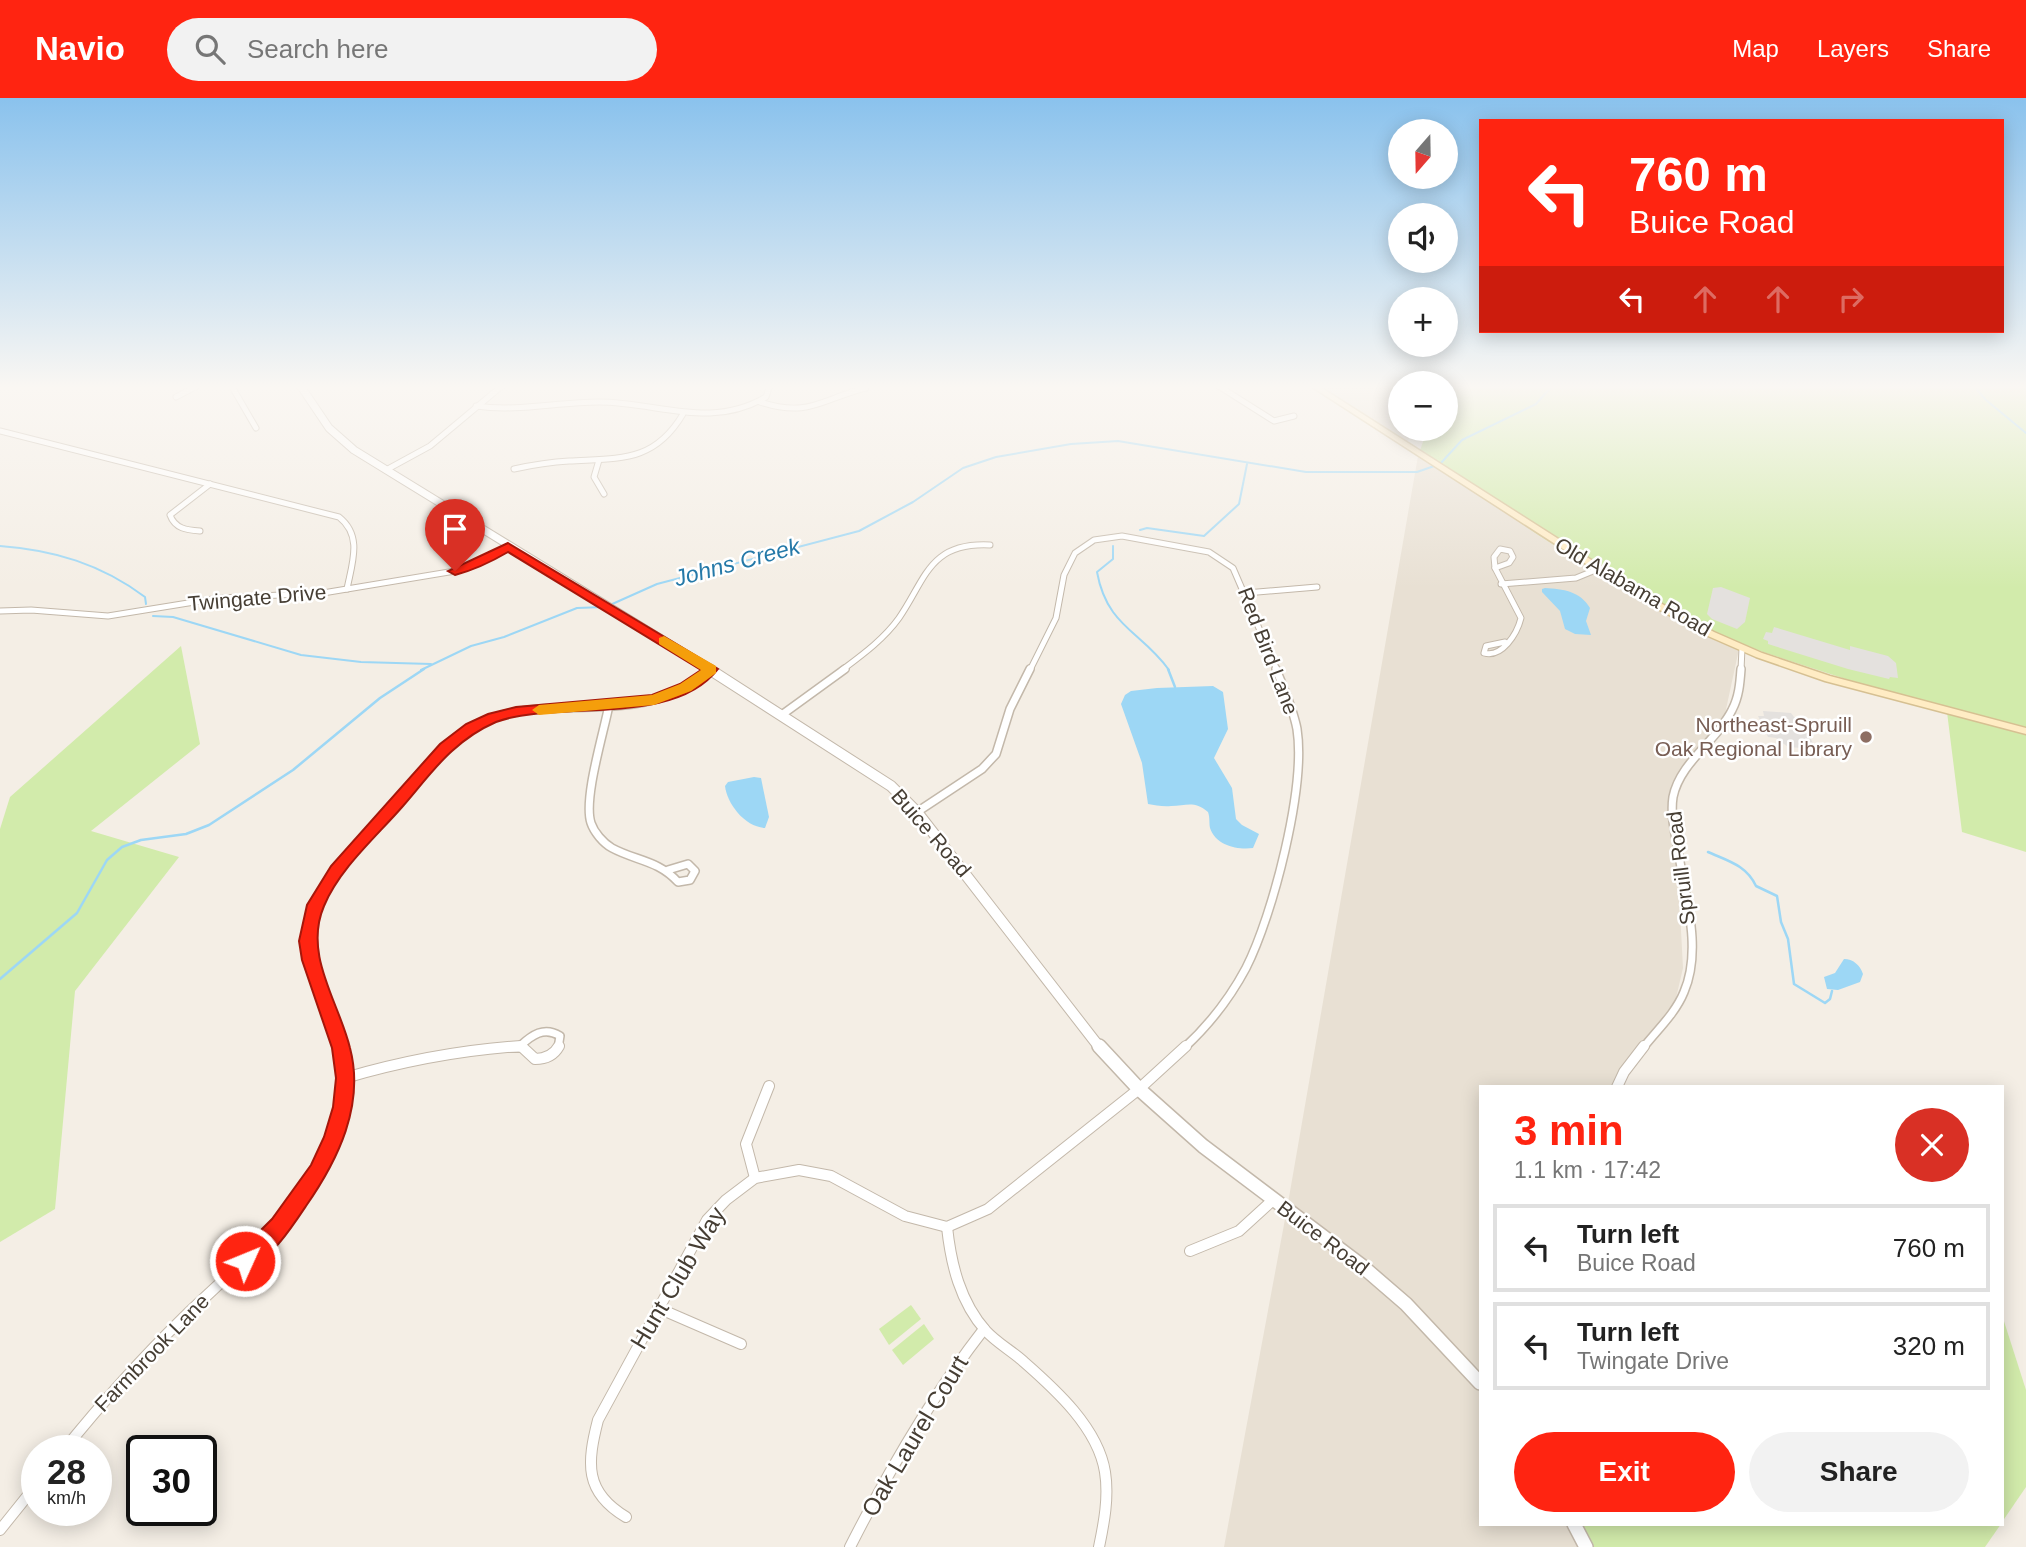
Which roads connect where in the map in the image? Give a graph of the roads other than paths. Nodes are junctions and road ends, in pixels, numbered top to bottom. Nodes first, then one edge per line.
1 (82, 453) edge
2 (358, 453) edge
3 (418, 453) edge
4 (645, 453) edge
5 (1415, 453) edge
6 (599, 460) junction
7 (514, 469) dead end
8 (386, 470) junction
9 (210, 484) junction
10 (604, 494) dead end
11 (200, 531) dead end
12 (990, 545) dead end
13 (508, 547) junction
14 (1495, 568) dead end
15 (1598, 569) junction
16 (1501, 584) junction
17 (1317, 587) dead end
18 (347, 589) junction
19 (1246, 593) junction
20 (0, 611) edge
21 (1505, 642) dead end
22 (1742, 648) junction
23 (711, 669) junction
24 (609, 705) junction
25 (783, 714) junction
26 (2026, 731) edge
27 (917, 812) junction
28 (668, 870) dead end
29 (520, 1046) junction
30 (345, 1078) junction
31 (1618, 1085) edge
32 (769, 1086) dead end
33 (1139, 1089) junction
34 (755, 1178) junction
35 (1273, 1200) junction
36 (947, 1227) junction
37 (1189, 1251) dead end
38 (658, 1308) junction
39 (984, 1329) junction
40 (741, 1344) dead end
41 (1479, 1382) edge
42 (77, 1435) edge
43 (21, 1504) edge
44 (626, 1517) dead end
45 (1575, 1526) edge
46 (0, 1530) edge
47 (850, 1547) edge
48 (1098, 1547) edge
49 (1586, 1547) edge

1 - 9 street
2 - 8 street, Buice Road
3 - 8 street
4 - 6 street
5 - 15 main road, Old Alabama Road
6 - 7 street
6 - 10 street
8 - 13 street, Buice Road
9 - 11 street
9 - 18 street
12 - 25 street
13 - 18 street, Twingate Drive
13 - 23 street, Buice Road
14 - 16 street
15 - 16 street
15 - 22 main road, Old Alabama Road
16 - 21 street
17 - 19 street
18 - 20 street, Twingate Drive
19 - 27 street, Red Bird Lane
19 - 33 street, Red Bird Lane
22 - 26 main road, Old Alabama Road
22 - 31 street, Spruill Road
23 - 24 street, Farmbrook Lane
23 - 25 street, Buice Road
24 - 28 street
24 - 30 street, Farmbrook Lane
25 - 27 street, Buice Road
27 - 33 street, Buice Road
29 - 29 street
29 - 30 street
30 - 42 street, Farmbrook Lane
32 - 34 street
33 - 35 street, Buice Road
33 - 36 street
34 - 36 street, Hunt Club Way
34 - 38 street, Hunt Club Way
35 - 37 street
35 - 41 street, Buice Road
36 - 39 street
38 - 40 street
38 - 44 street, Hunt Club Way
39 - 47 street, Oak Laurel Court
39 - 48 street
43 - 46 street
45 - 49 street

